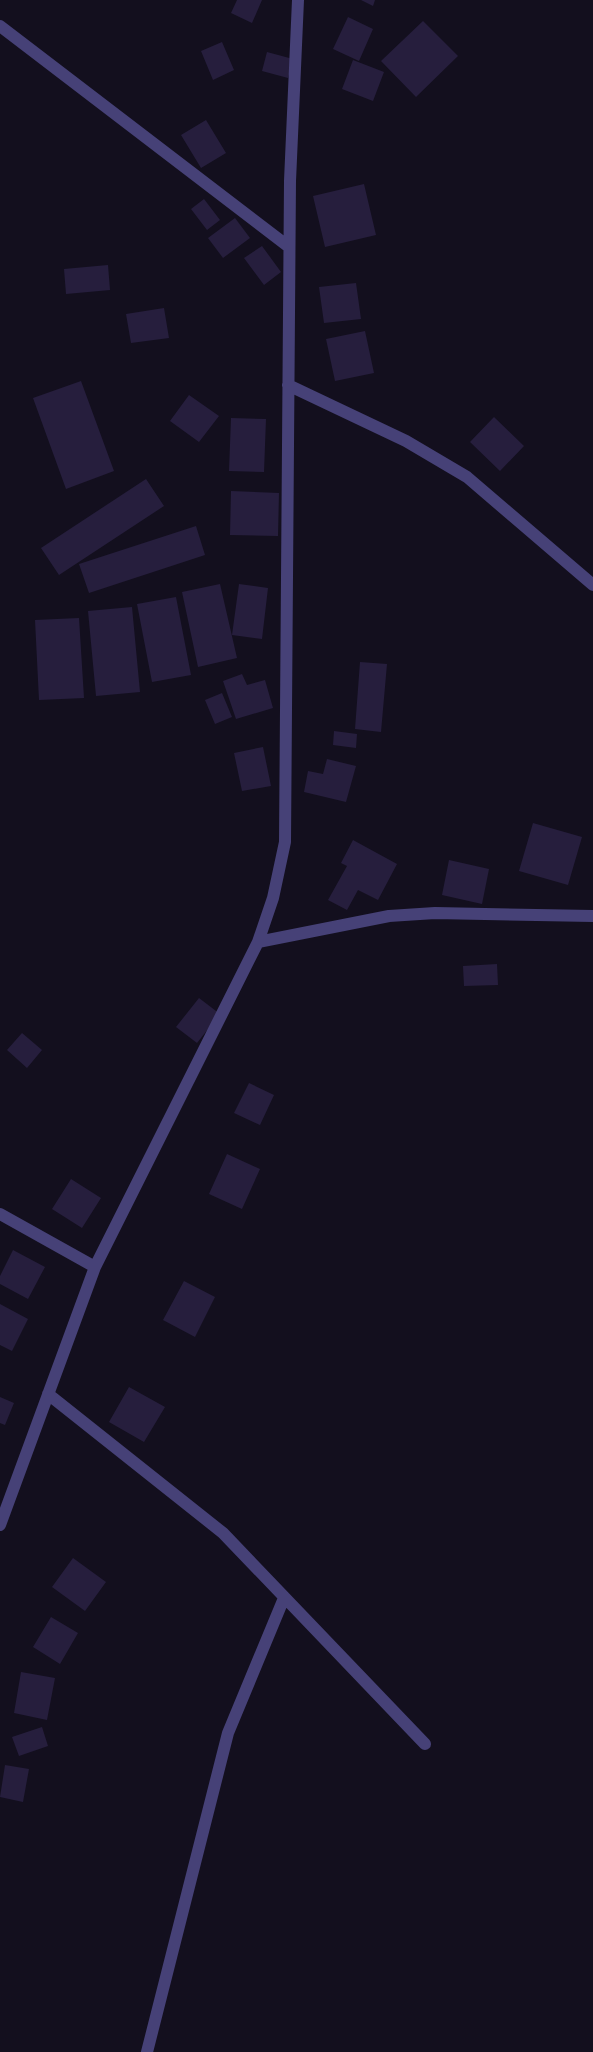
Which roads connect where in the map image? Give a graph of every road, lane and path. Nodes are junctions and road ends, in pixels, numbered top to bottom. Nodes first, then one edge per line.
1 (298, 0) edge
2 (0, 26) edge
3 (289, 248) junction
4 (288, 385) junction
5 (593, 585) edge
6 (593, 916) edge
7 (258, 942) junction
8 (0, 1214) edge
9 (95, 1267) junction
10 (48, 1394) junction
11 (0, 1525) edge
12 (284, 1598) junction
13 (424, 1744) dead end
14 (147, 2052) edge

1 - 3 street
2 - 3 street
3 - 4 street
4 - 5 street
4 - 7 street
6 - 7 street
7 - 9 street
8 - 9 street
9 - 10 street
10 - 11 street
10 - 12 street
12 - 13 street
12 - 14 street

